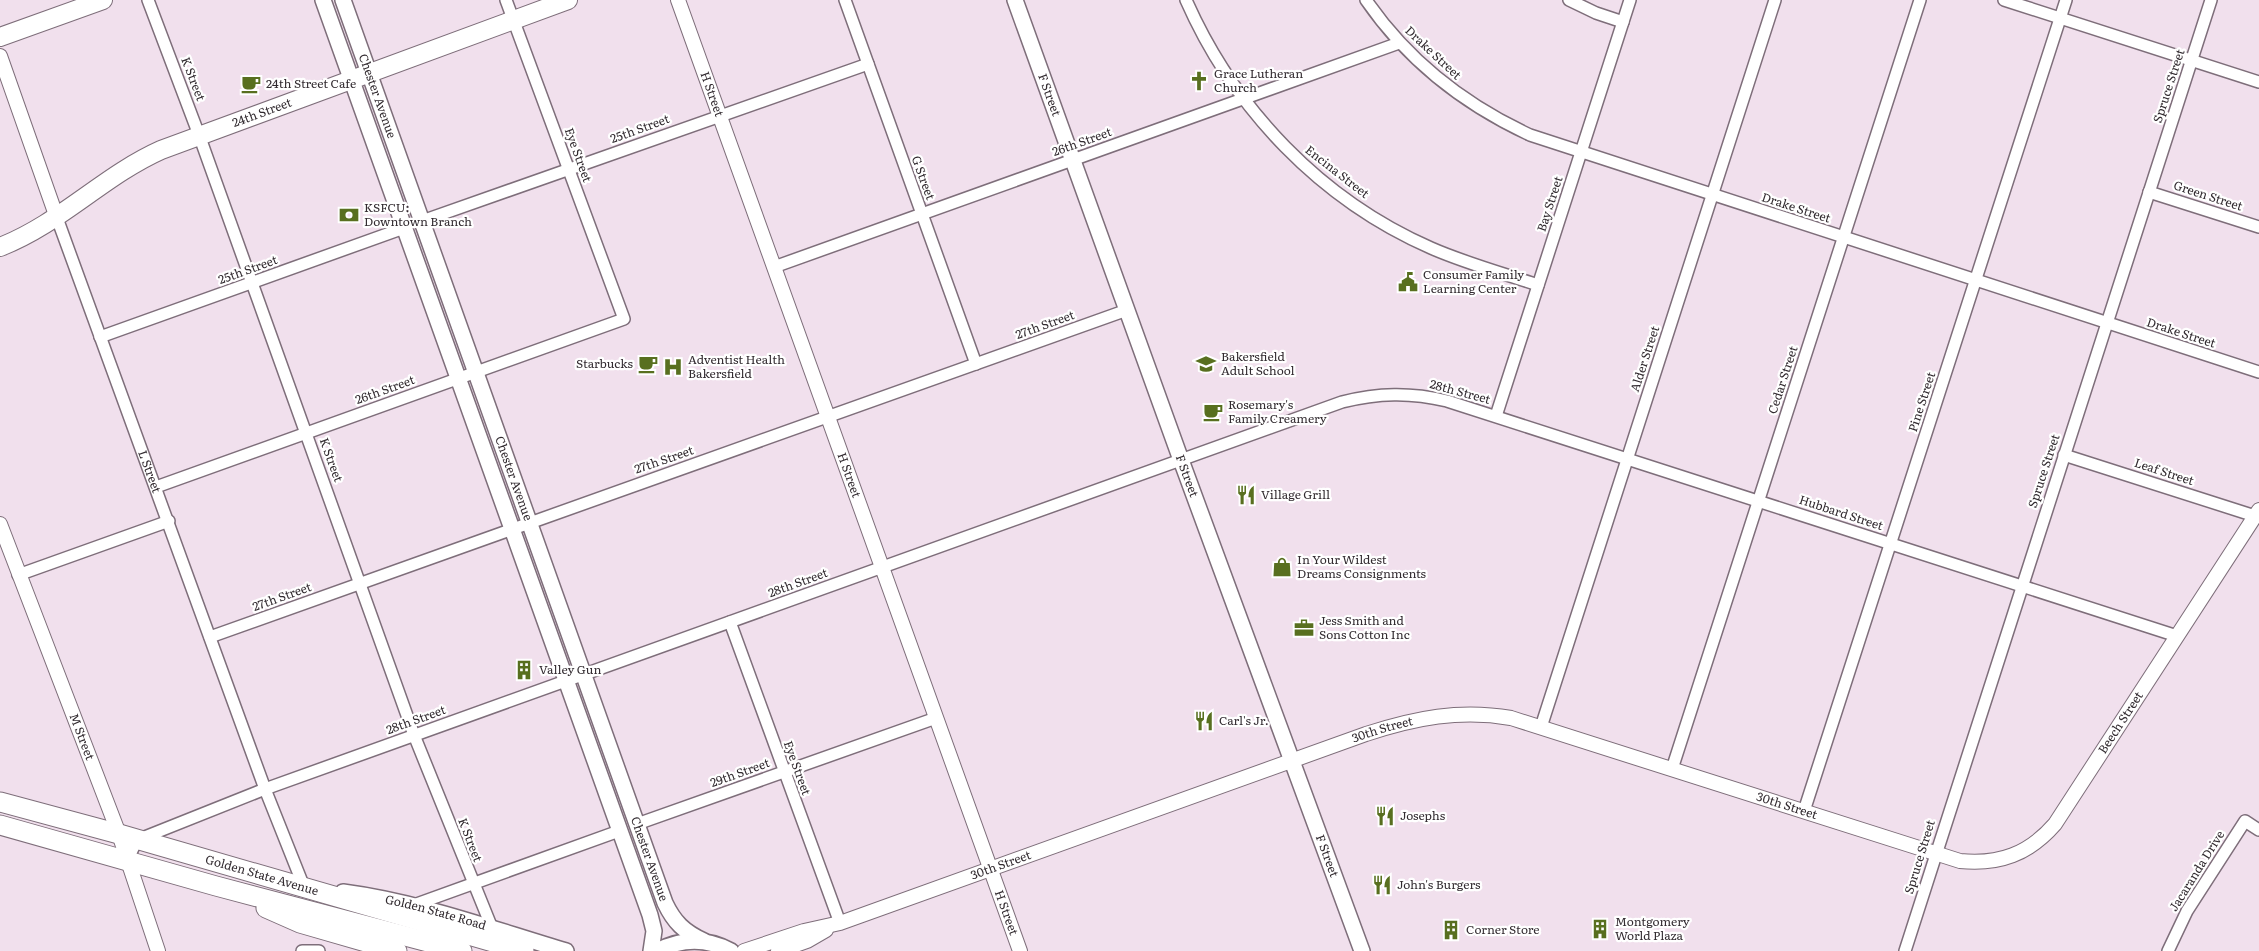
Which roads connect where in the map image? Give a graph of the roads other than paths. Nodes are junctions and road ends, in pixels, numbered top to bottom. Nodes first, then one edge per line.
1 (103, 0) edge
2 (148, 0) edge
3 (323, 0) edge
4 (343, 0) edge
5 (506, 0) edge
6 (568, 0) edge
7 (678, 0) edge
8 (845, 0) edge
9 (1015, 0) edge
10 (1186, 0) edge
11 (1366, 0) edge
12 (1569, 0) edge
13 (1630, 0) edge
14 (1775, 0) edge
15 (1920, 0) edge
16 (2004, 0) edge
17 (2066, 0) edge
18 (2211, 0) edge
19 (2060, 18) junction
20 (513, 20) junction
21 (1623, 22) junction
22 (0, 37) edge
23 (1399, 43) junction
24 (0, 56) edge
25 (2191, 60) junction
26 (868, 64) junction
27 (369, 72) junction
28 (351, 79) junction
29 (2259, 82) edge
30 (1243, 99) junction
31 (720, 115) junction
32 (199, 135) junction
33 (1581, 153) junction
34 (1073, 160) junction
35 (383, 169) junction
36 (569, 171) junction
37 (2149, 192) junction
38 (1712, 196) junction
39 (922, 215) junction
40 (57, 218) junction
41 (422, 222) junction
42 (2259, 227) edge
43 (404, 228) junction
44 (1844, 238) junction
45 (0, 247) edge
46 (774, 267) junction
47 (1975, 281) junction
48 (252, 283) junction
49 (1538, 285) junction
50 (1127, 310) junction
51 (624, 319) joint
52 (2106, 323) junction
53 (100, 337) junction
54 (976, 364) junction
55 (476, 372) junction
56 (2259, 372) edge
57 (458, 378) junction
58 (1496, 416) junction
59 (828, 418) junction
60 (306, 433) junction
61 (2064, 455) junction
62 (1627, 459) junction
63 (1181, 460) junction
64 (156, 487) junction
65 (1759, 501) junction
66 (2257, 513) edge
67 (169, 521) junction
68 (530, 522) junction
69 (0, 524) edge
70 (512, 529) junction
71 (1890, 544) junction
72 (4, 545) edge
73 (882, 568) junction
74 (18, 575) junction
75 (360, 583) junction
76 (2022, 586) junction
77 (730, 622) junction
78 (2177, 636) junction
79 (210, 637) junction
80 (584, 674) junction
81 (566, 681) junction
82 (936, 718) junction
83 (1541, 726) junction
84 (414, 735) junction
85 (1292, 760) junction
86 (1672, 769) junction
87 (783, 772) junction
88 (264, 789) junction
89 (0, 802) edge
90 (1804, 812) junction
91 (0, 824) edge
92 (637, 824) junction
93 (2259, 830) edge
94 (619, 831) junction
95 (119, 834) junction
96 (138, 840) junction
97 (1935, 854) junction
98 (128, 861) junction
99 (990, 869) junction
100 (473, 884) junction
101 (216, 886) junction
102 (304, 887) junction
103 (411, 906) junction
104 (840, 923) junction
105 (492, 928) junction
106 (704, 941) junction
107 (319, 950) edge
108 (158, 951) edge
109 (302, 951) edge
110 (398, 951) edge
111 (462, 951) edge
112 (524, 951) edge
113 (566, 951) edge
114 (651, 951) edge
115 (657, 951) edge
116 (732, 951) edge
117 (744, 951) edge
118 (778, 951) edge
119 (1020, 951) edge
120 (1362, 951) edge
121 (1905, 951) edge
122 (2168, 951) edge

1 - 22 main road
2 - 32 street, K Street
3 - 28 main road, Chester Avenue
4 - 27 main road, Chester Avenue
5 - 20 street, Eye Street
6 - 20 main road, 24th Street
7 - 31 street, H Street
8 - 26 street, G Street
9 - 34 main road, F Street
10 - 30 street, Encina Street
11 - 23 street, Drake Street
12 - 21 street
13 - 21 street, Bay Street
14 - 38 street, Alder Street
15 - 44 street, Cedar Street
16 - 19 street
17 - 19 street, Pine Street
18 - 25 street, Spruce Street
19 - 25 street
19 - 47 street, Pine Street
20 - 27 main road, 24th Street
20 - 36 street, Eye Street
21 - 33 street, Bay Street
23 - 30 street, 26th Street
23 - 33 street, Drake Street
24 - 40 street, L Street
25 - 29 street
25 - 37 street, Spruce Street
26 - 31 street, 25th Street
26 - 39 street, G Street
27 - 28 main road, 24th Street
27 - 41 main road, Chester Avenue
28 - 32 main road, 24th Street
28 - 35 main road, Chester Avenue
30 - 34 street, 26th Street
30 - 49 street, Encina Street
31 - 36 street, 25th Street
31 - 46 street, H Street
32 - 40 main road, 24th Street
32 - 48 street, K Street
33 - 38 street, Drake Street
33 - 49 street, Bay Street
34 - 39 street, 26th Street
34 - 50 main road, F Street
35 - 41 main road
35 - 43 main road, Chester Avenue
36 - 41 street, 25th Street
36 - 51 street, Eye Street
37 - 42 street, Green Street
37 - 52 street, Spruce Street
38 - 44 street, Drake Street
38 - 62 street, Alder Street
39 - 46 street, 26th Street
39 - 54 street, G Street
40 - 45 main road, 24th Street
40 - 53 street, L Street
41 - 55 main road, Chester Avenue
43 - 48 street, 25th Street
43 - 57 main road, Chester Avenue
44 - 47 street, Drake Street
44 - 65 street, Cedar Street
46 - 59 street, H Street
47 - 52 street, Drake Street
47 - 71 street, Pine Street
48 - 53 street, 25th Street
48 - 60 street, K Street
49 - 58 street, Bay Street
50 - 54 street, 27th Street
50 - 63 main road, F Street
51 - 55 street, 26th Street
52 - 56 street, Drake Street
52 - 61 street, Spruce Street
53 - 64 street, L Street
54 - 59 street, 27th Street
55 - 57 street, 26th Street
55 - 68 main road, Chester Avenue
57 - 60 street, 26th Street
57 - 70 main road, Chester Avenue
58 - 62 street, Hubbard Street
58 - 63 street, 28th Street
59 - 68 street, 27th Street
59 - 73 street, H Street
60 - 64 street, 26th Street
60 - 75 street, K Street
61 - 66 street, Leaf Street
61 - 76 street, Spruce Street
62 - 65 street, Hubbard Street
62 - 83 street, Alder Street
63 - 73 street, 28th Street
63 - 85 main road, F Street
64 - 67 street, L Street
65 - 71 street, Hubbard Street
65 - 86 street, Cedar Street
66 - 78 street, Beech Street
67 - 74 street
67 - 79 street, L Street
68 - 70 street, 27th Street
68 - 80 main road, Chester Avenue
69 - 72 street, M Street
70 - 75 street, 27th Street
70 - 81 main road, Chester Avenue
71 - 76 street, Hubbard Street
71 - 90 street, Pine Street
72 - 74 street, M Street
73 - 77 street, 28th Street
73 - 82 street, H Street
74 - 95 street, M Street
75 - 79 street, 27th Street
75 - 84 street, K Street
76 - 78 street, Hubbard Street
76 - 97 street, Spruce Street
77 - 80 street, 28th Street
77 - 87 street, Eye Street
78 - 97 street, Beech Street
79 - 88 street, L Street
80 - 81 street, 28th Street
80 - 92 main road, Chester Avenue
81 - 84 street, 28th Street
81 - 94 main road, Chester Avenue
82 - 87 street, 29th Street
82 - 99 street, H Street
83 - 85 street, 30th Street
83 - 86 street, 30th Street
84 - 88 street, 28th Street
84 - 100 street, K Street
85 - 99 street, 30th Street
85 - 120 main road, F Street
86 - 90 street, 30th Street
87 - 92 street, 29th Street
87 - 104 street, Eye Street
88 - 96 street, 28th Street
88 - 102 street, L Street
89 - 95 highway, Golden State Avenue
90 - 97 street, 30th Street
91 - 98 highway, Golden State Avenue
92 - 106 main road, Chester Avenue
93 - 122 street, Jacaranda Drive
94 - 100 street
94 - 114 main road, Chester Avenue
95 - 96 highway, Golden State Avenue
95 - 98 street, M Street
96 - 98 street
96 - 102 highway, Golden State Avenue
97 - 121 street, Spruce Street
98 - 101 highway, Golden State Avenue
98 - 108 street, M Street
99 - 104 street, 30th Street
99 - 119 street, H Street
100 - 103 street
100 - 105 street, K Street
101 - 110 highway
101 - 111 highway, Golden State Avenue
102 - 103 main road, Golden State Road
102 - 112 highway, Golden State Avenue
103 - 105 main road, Golden State Road
104 - 117 street, 30th Street
104 - 118 street, 30th Street
105 - 113 main road, Golden State Road
106 - 115 main road
106 - 116 main road
107 - 109 street

